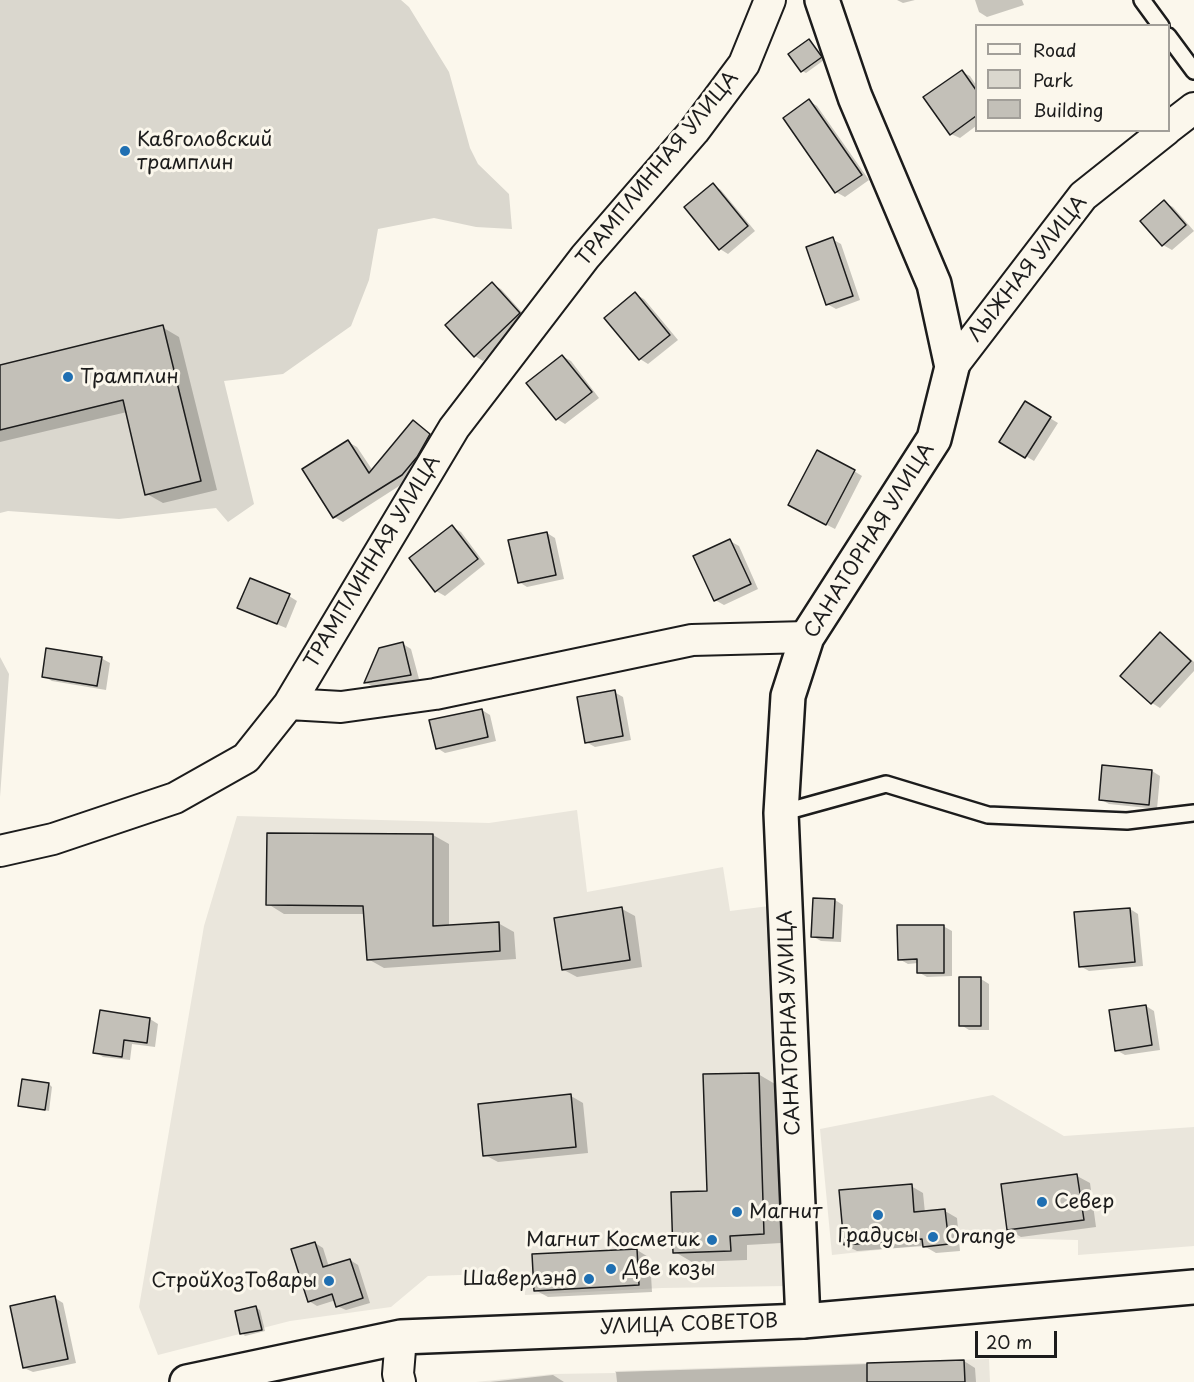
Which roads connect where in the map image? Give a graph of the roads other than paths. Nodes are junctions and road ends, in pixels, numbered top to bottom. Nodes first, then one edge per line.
1 (770, 0) edge
2 (822, 0) edge
3 (1142, 0) edge
4 (1160, 24) edge
5 (1170, 39) edge
6 (1194, 71) edge
7 (1194, 108) edge
8 (1170, 127) edge
9 (1163, 132) edge
10 (952, 368) junction
11 (807, 637) junction
12 (289, 704) junction
13 (781, 813) junction
14 (1194, 813) edge
15 (0, 851) edge
16 (1194, 1287) edge
17 (803, 1321) junction
18 (401, 1337) junction
19 (187, 1382) edge
20 (400, 1382) edge

1 - 12 street, ТРАМПЛИННАЯ УЛИЦА
2 - 10 street, САНАТОРНАЯ УЛИЦА
3 - 4 lane
5 - 6 lane
7 - 8 street, ЛЫЖНАЯ УЛИЦА
9 - 10 street, ЛЫЖНАЯ УЛИЦА
10 - 11 street, САНАТОРНАЯ УЛИЦА
11 - 12 street
11 - 13 street, САНАТОРНАЯ УЛИЦА
12 - 15 street, ТРАМПЛИННАЯ УЛИЦА
13 - 14 lane
13 - 17 street, САНАТОРНАЯ УЛИЦА
16 - 17 street, УЛИЦА СОВЕТОВ
17 - 18 street, УЛИЦА СОВЕТОВ
18 - 19 street, УЛИЦА СОВЕТОВ
18 - 20 street

